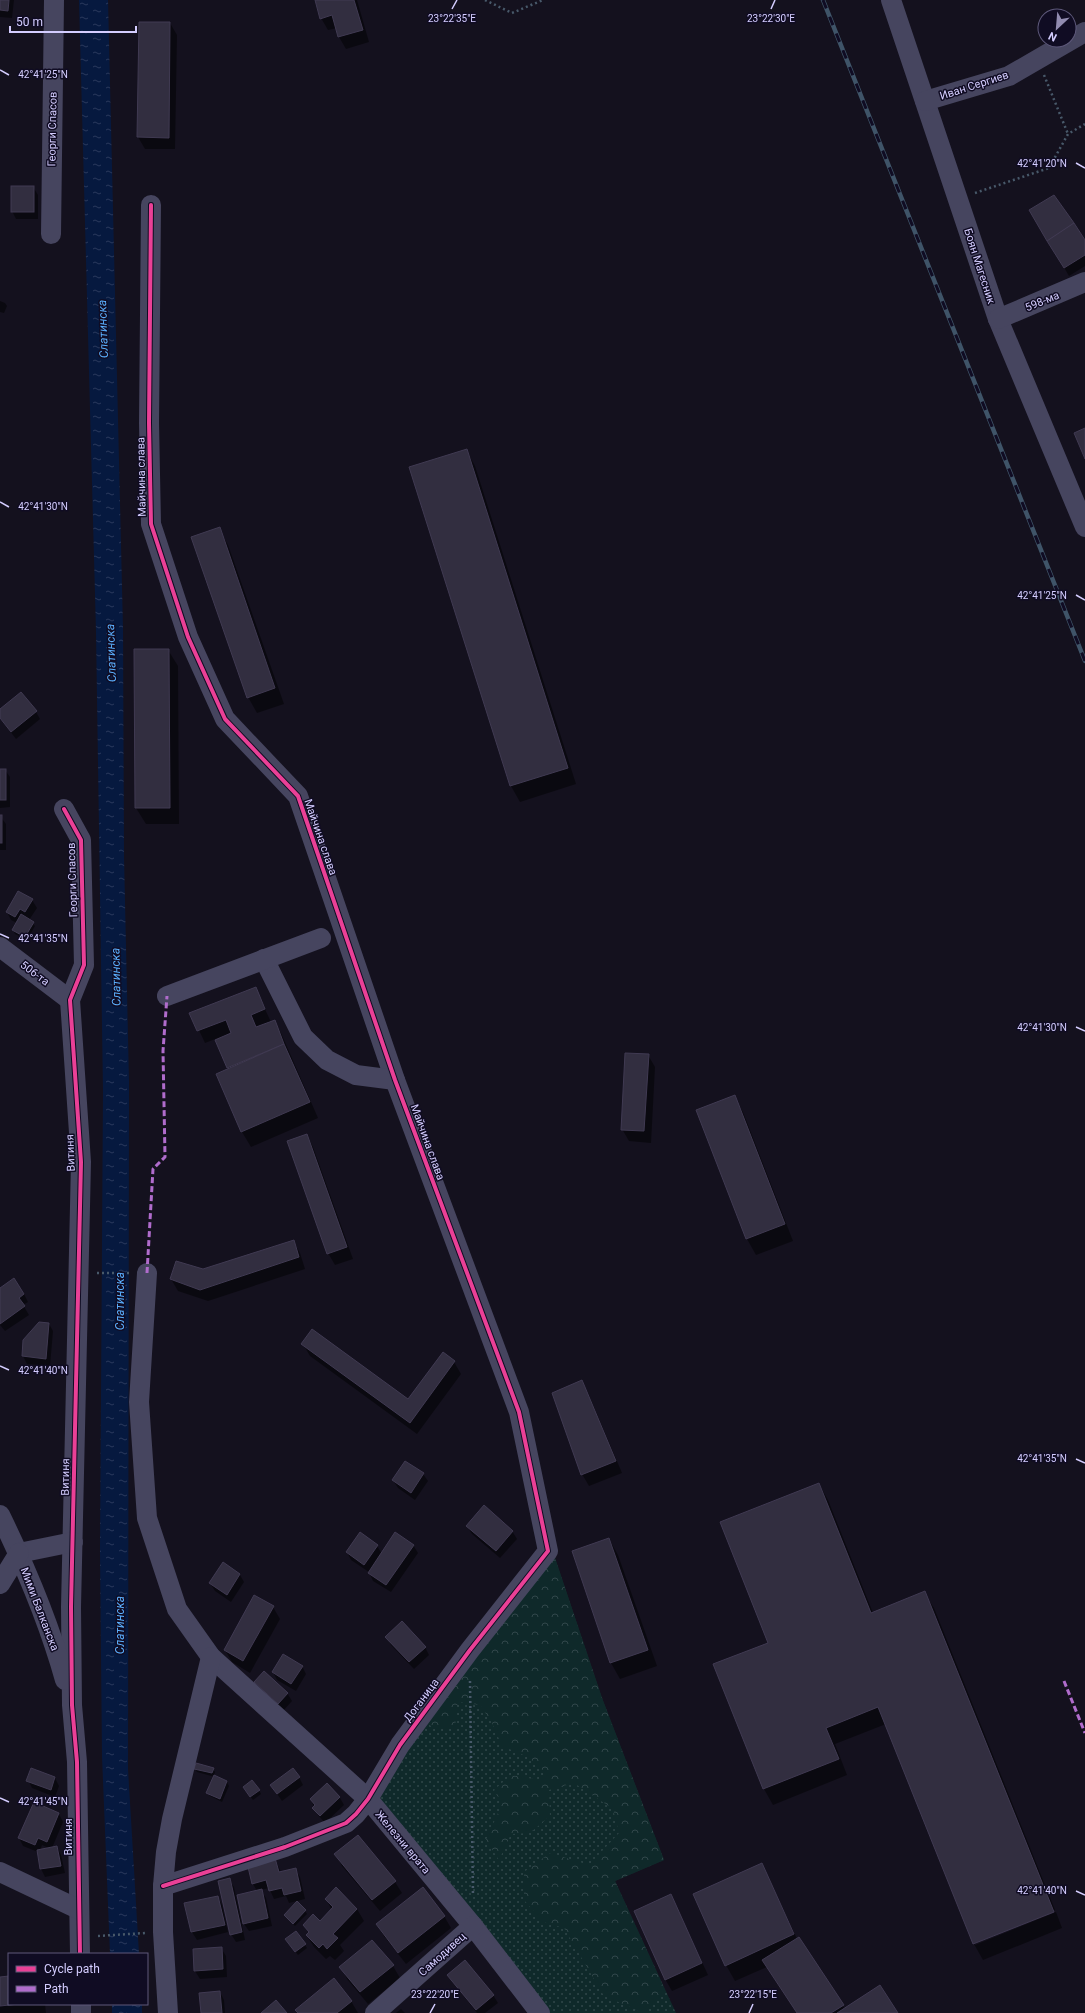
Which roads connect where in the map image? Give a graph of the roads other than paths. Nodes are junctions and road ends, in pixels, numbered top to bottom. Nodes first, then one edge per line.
1 (54, 0) edge
2 (891, 0) edge
3 (1085, 32) edge
4 (925, 101) junction
5 (151, 204) dead end
6 (51, 234) dead end
7 (1085, 282) edge
8 (998, 319) junction
9 (1085, 527) edge
10 (64, 810) dead end
11 (321, 938) dead end
12 (0, 947) edge
13 (264, 959) junction
14 (167, 996) dead end
15 (70, 1000) junction
16 (395, 1080) junction
17 (147, 1273) road end
18 (519, 1412) joint
19 (0, 1515) edge
20 (72, 1542) junction
21 (19, 1553) junction
22 (0, 1584) edge
23 (211, 1657) junction
24 (72, 1705) junction
25 (368, 1799) junction
26 (0, 1872) edge
27 (164, 1886) junction
28 (78, 1909) junction
29 (473, 1926) junction
30 (80, 1945) edge
31 (168, 2013) edge
32 (375, 2013) edge
33 (540, 2013) edge

1 - 6 street, Георги Спасов
2 - 4 street, Боян Магесник
3 - 4 street, Иван Сергиев
4 - 8 street, Боян Магесник
5 - 16 street, Майчина слава
7 - 8 street, 598-ма
8 - 9 street, Боян Магесник
10 - 15 street, Георги Спасов
11 - 13 street
12 - 15 street, 506-та
13 - 14 street
13 - 16 street
15 - 20 street, Витиня
16 - 18 street, Майчина слава
17 - 23 street
18 - 25 street, Доганица
19 - 21 street, Мими Балканска
20 - 21 street
20 - 24 street, Витиня
21 - 22 street
21 - 24 street, Мими Балканска
23 - 25 street, Железни врата
23 - 27 street
24 - 28 street, Витиня
25 - 27 street, Доганица
25 - 29 street, Железни врата
26 - 28 street
27 - 31 street
28 - 30 street, Витиня
29 - 32 street, Самодивец
29 - 33 street, Железни врата

